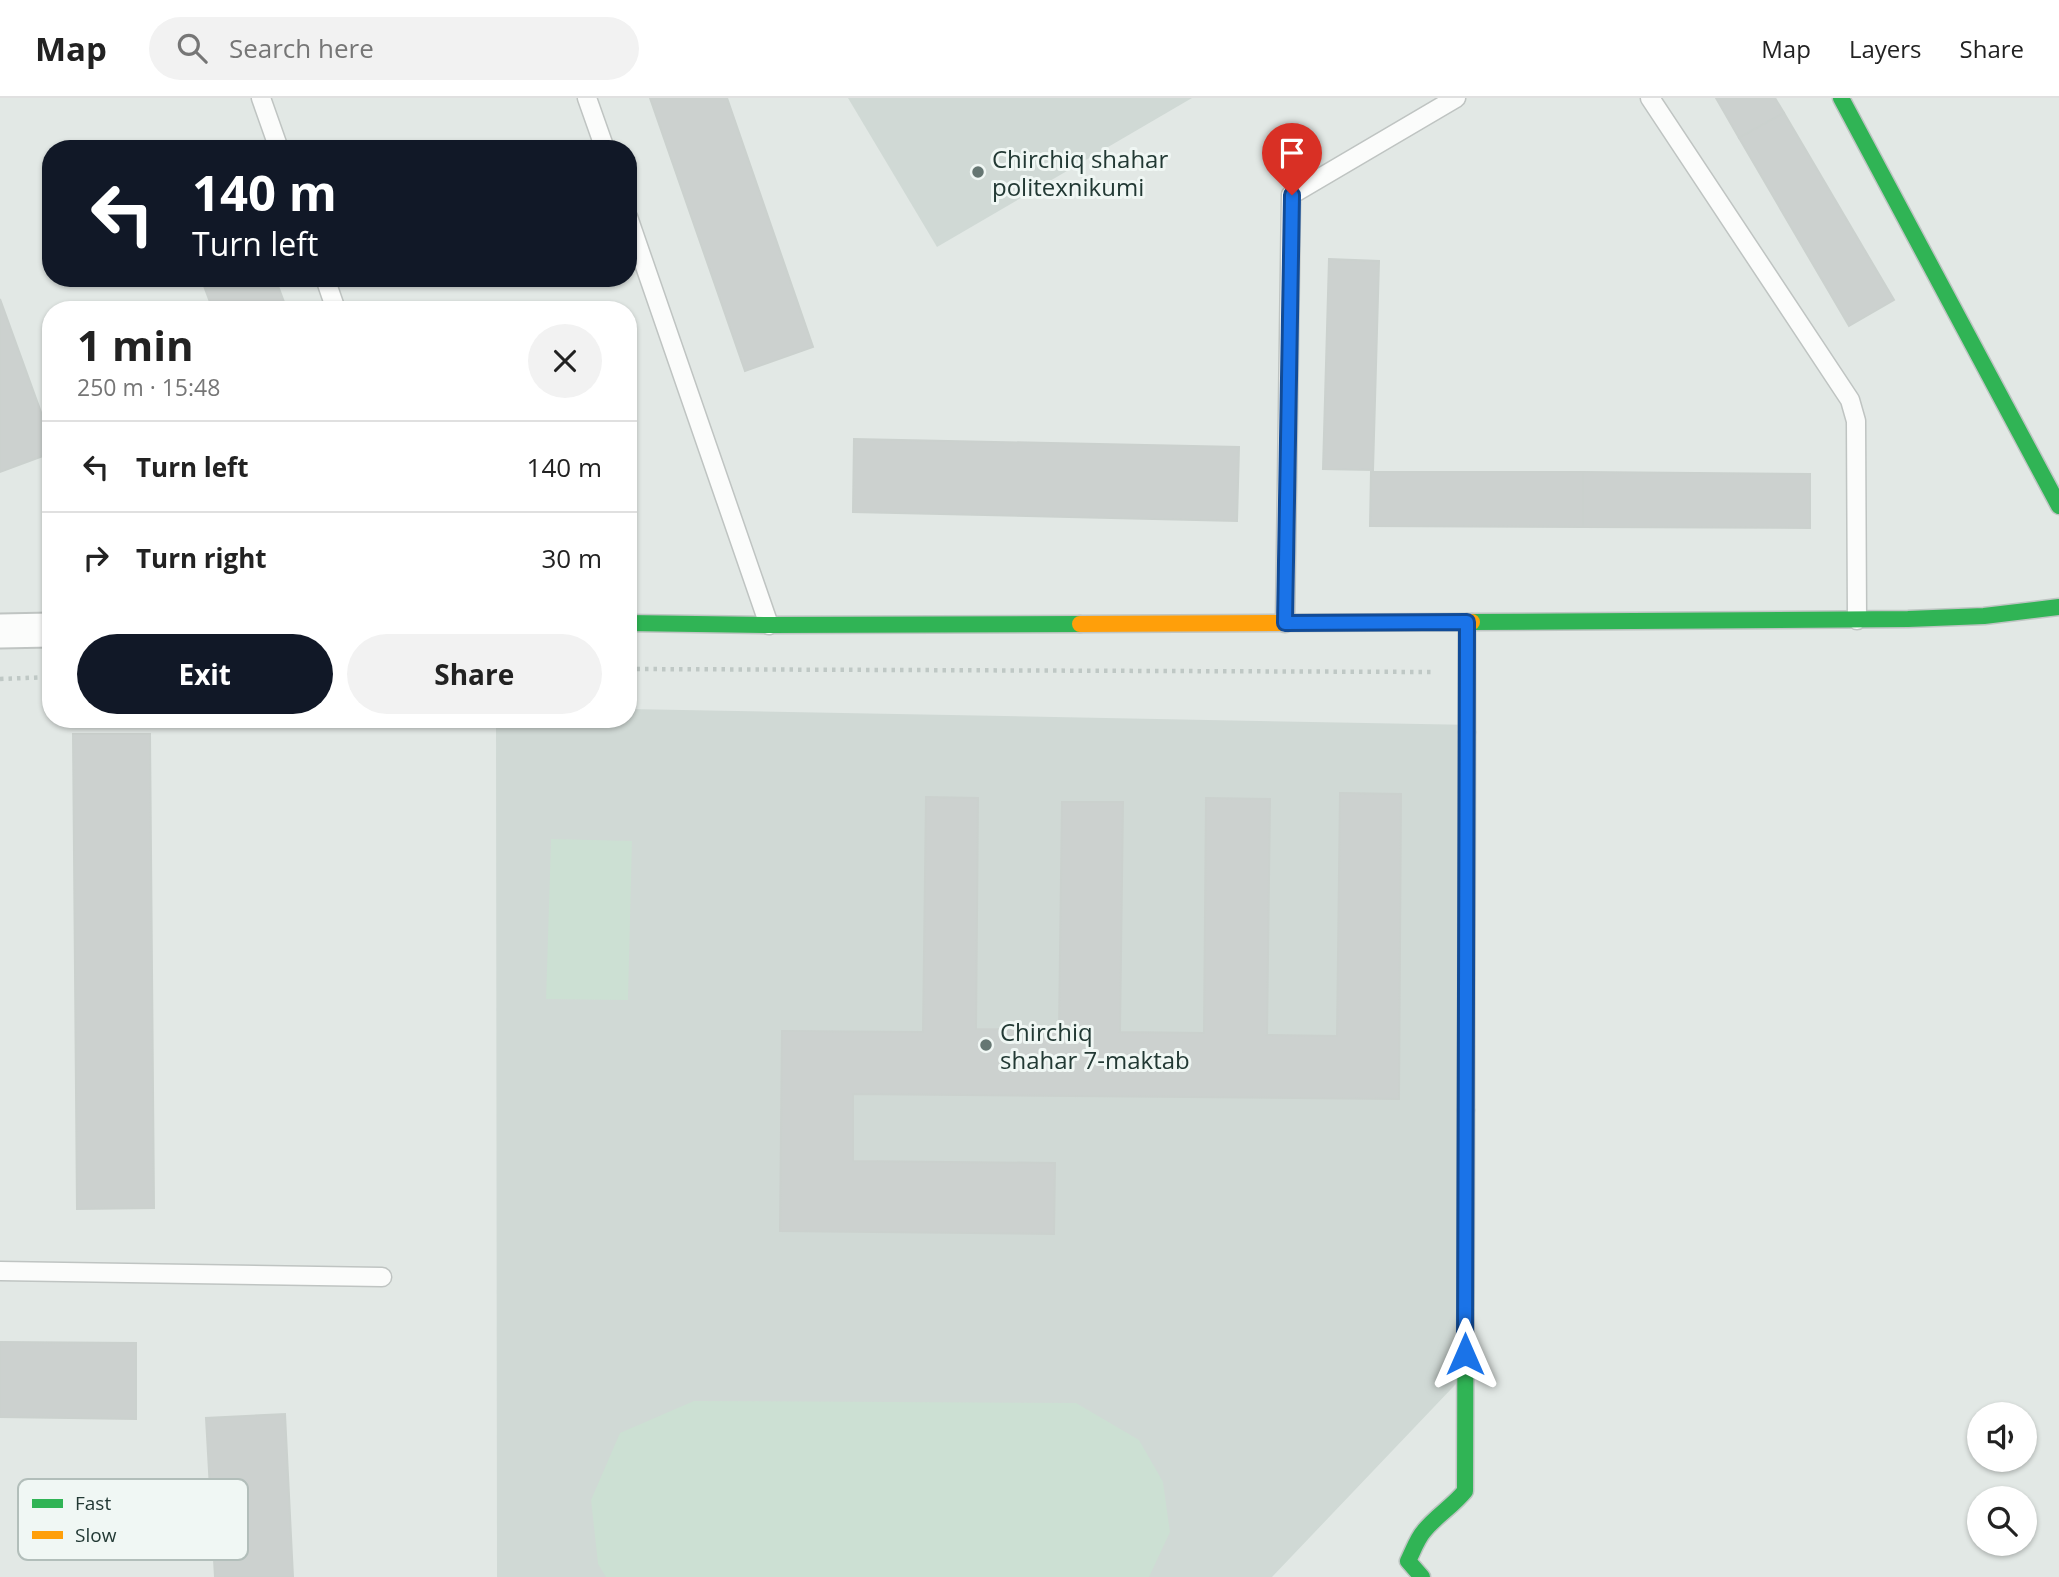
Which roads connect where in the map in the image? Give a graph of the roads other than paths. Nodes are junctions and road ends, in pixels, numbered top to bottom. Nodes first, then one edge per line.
1 (261, 98) edge
2 (587, 98) edge
3 (1456, 98) edge
4 (1650, 98) edge
5 (1841, 98) edge
6 (276, 140) edge
7 (602, 140) edge
8 (637, 243) edge
9 (2059, 506) edge
10 (2059, 607) edge
11 (1857, 620) junction
12 (1467, 622) junction
13 (637, 623) edge
14 (1285, 623) junction
15 (769, 625) junction
16 (42, 630) edge
17 (0, 631) edge
18 (0, 1271) edge
19 (382, 1277) dead end
20 (1422, 1577) edge

1 - 6 lane
2 - 7 lane
3 - 14 lane
4 - 11 lane
5 - 9 street
8 - 15 lane
10 - 11 street
11 - 12 street
12 - 14 street
12 - 20 street
13 - 15 street
14 - 15 street
16 - 17 street
18 - 19 lane

